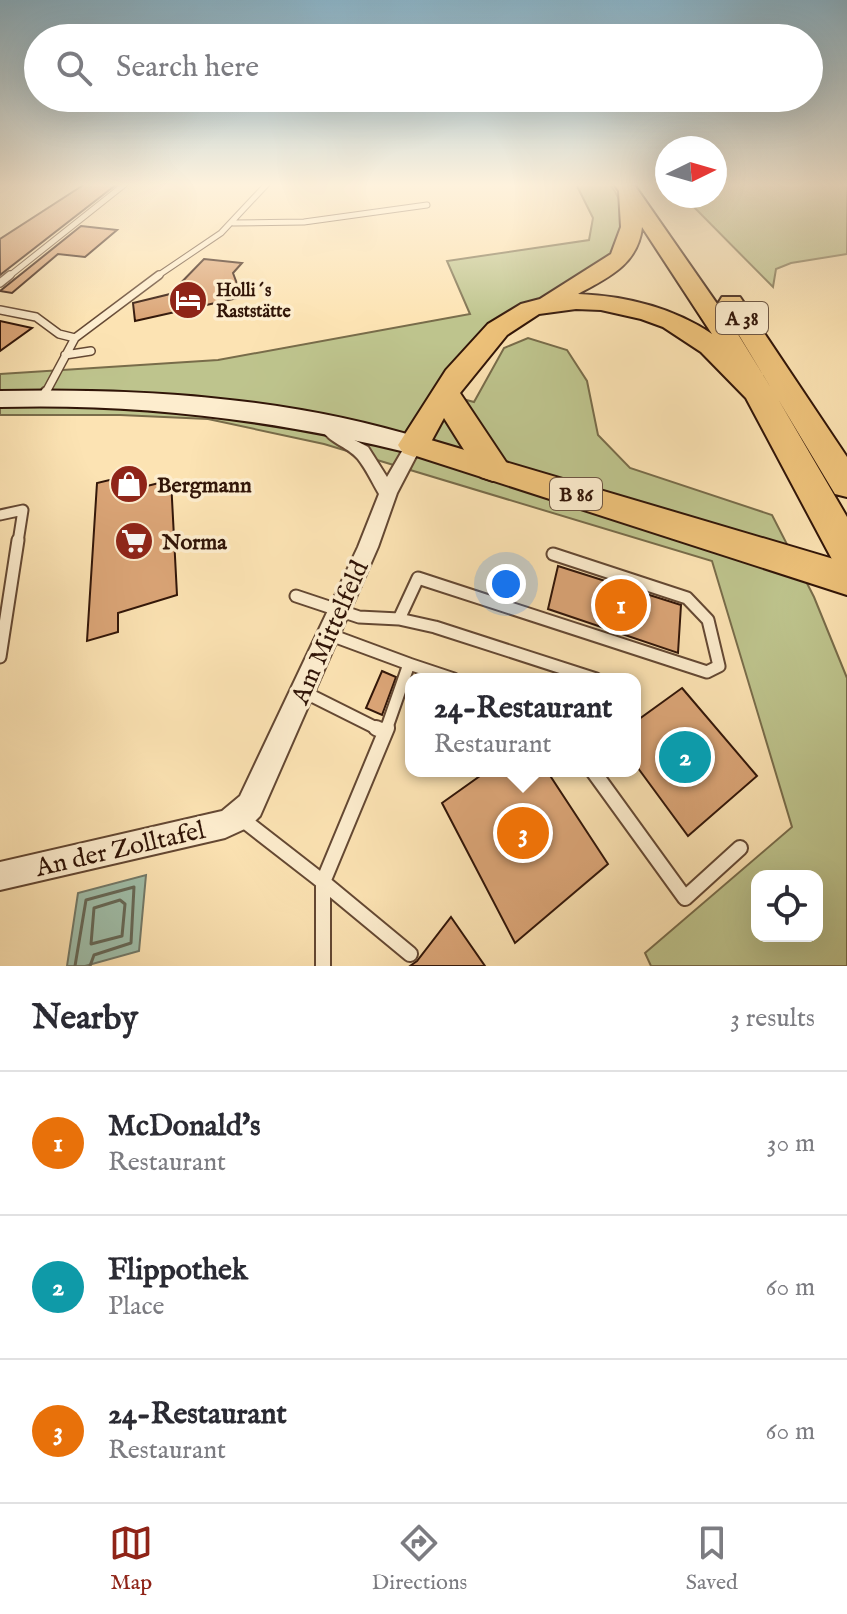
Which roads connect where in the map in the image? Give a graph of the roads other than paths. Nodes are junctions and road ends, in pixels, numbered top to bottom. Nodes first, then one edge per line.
1 (68, 229) edge
2 (225, 229) edge
3 (631, 229) edge
4 (658, 229) edge
5 (671, 229) edge
6 (0, 283) edge
7 (549, 303) junction
8 (0, 310) edge
9 (75, 338) junction
10 (91, 351) dead end
11 (65, 355) junction
12 (447, 395) junction
13 (43, 398) junction
14 (764, 398) junction
15 (0, 399) edge
16 (326, 425) junction
17 (414, 445) junction
18 (493, 468) junction
19 (847, 484) edge
20 (388, 493) junction
21 (0, 515) edge
22 (847, 551) edge
23 (553, 554) dead end
24 (847, 579) edge
25 (296, 596) dead end
26 (339, 611) junction
27 (399, 619) junction
28 (328, 634) junction
29 (0, 657) edge
30 (409, 664) junction
31 (406, 673) edge
32 (436, 673) edge
33 (577, 673) edge
34 (405, 675) edge
35 (302, 691) junction
36 (385, 732) junction
37 (597, 777) edge
38 (239, 817) junction
39 (740, 848) dead end
40 (0, 876) edge
41 (323, 882) junction
42 (410, 954) dead end
43 (323, 966) edge

1 - 6 lane
2 - 9 lane
3 - 7 highway
4 - 14 highway, A 38
5 - 19 highway, A 38
7 - 12 highway
7 - 14 highway
8 - 9 lane
9 - 11 lane
10 - 11 lane
11 - 13 lane
12 - 17 highway
12 - 18 highway
13 - 15 main road
13 - 16 main road
14 - 22 highway, A 38
16 - 17 main road
16 - 20 street
17 - 18 main road, B 86
17 - 20 street, Am Mittelfeld
18 - 24 main road, B 86
20 - 26 street, Am Mittelfeld
21 - 29 lane
23 - 27 lane
25 - 26 lane
26 - 27 lane
26 - 28 street, Am Mittelfeld
27 - 33 lane
28 - 30 lane
28 - 35 street, Am Mittelfeld
30 - 31 lane
30 - 32 lane
34 - 36 lane
35 - 36 lane
35 - 38 street, Am Mittelfeld
36 - 41 lane
37 - 39 lane
38 - 40 street, An der Zolltafel
38 - 41 lane
41 - 42 lane
41 - 43 lane

